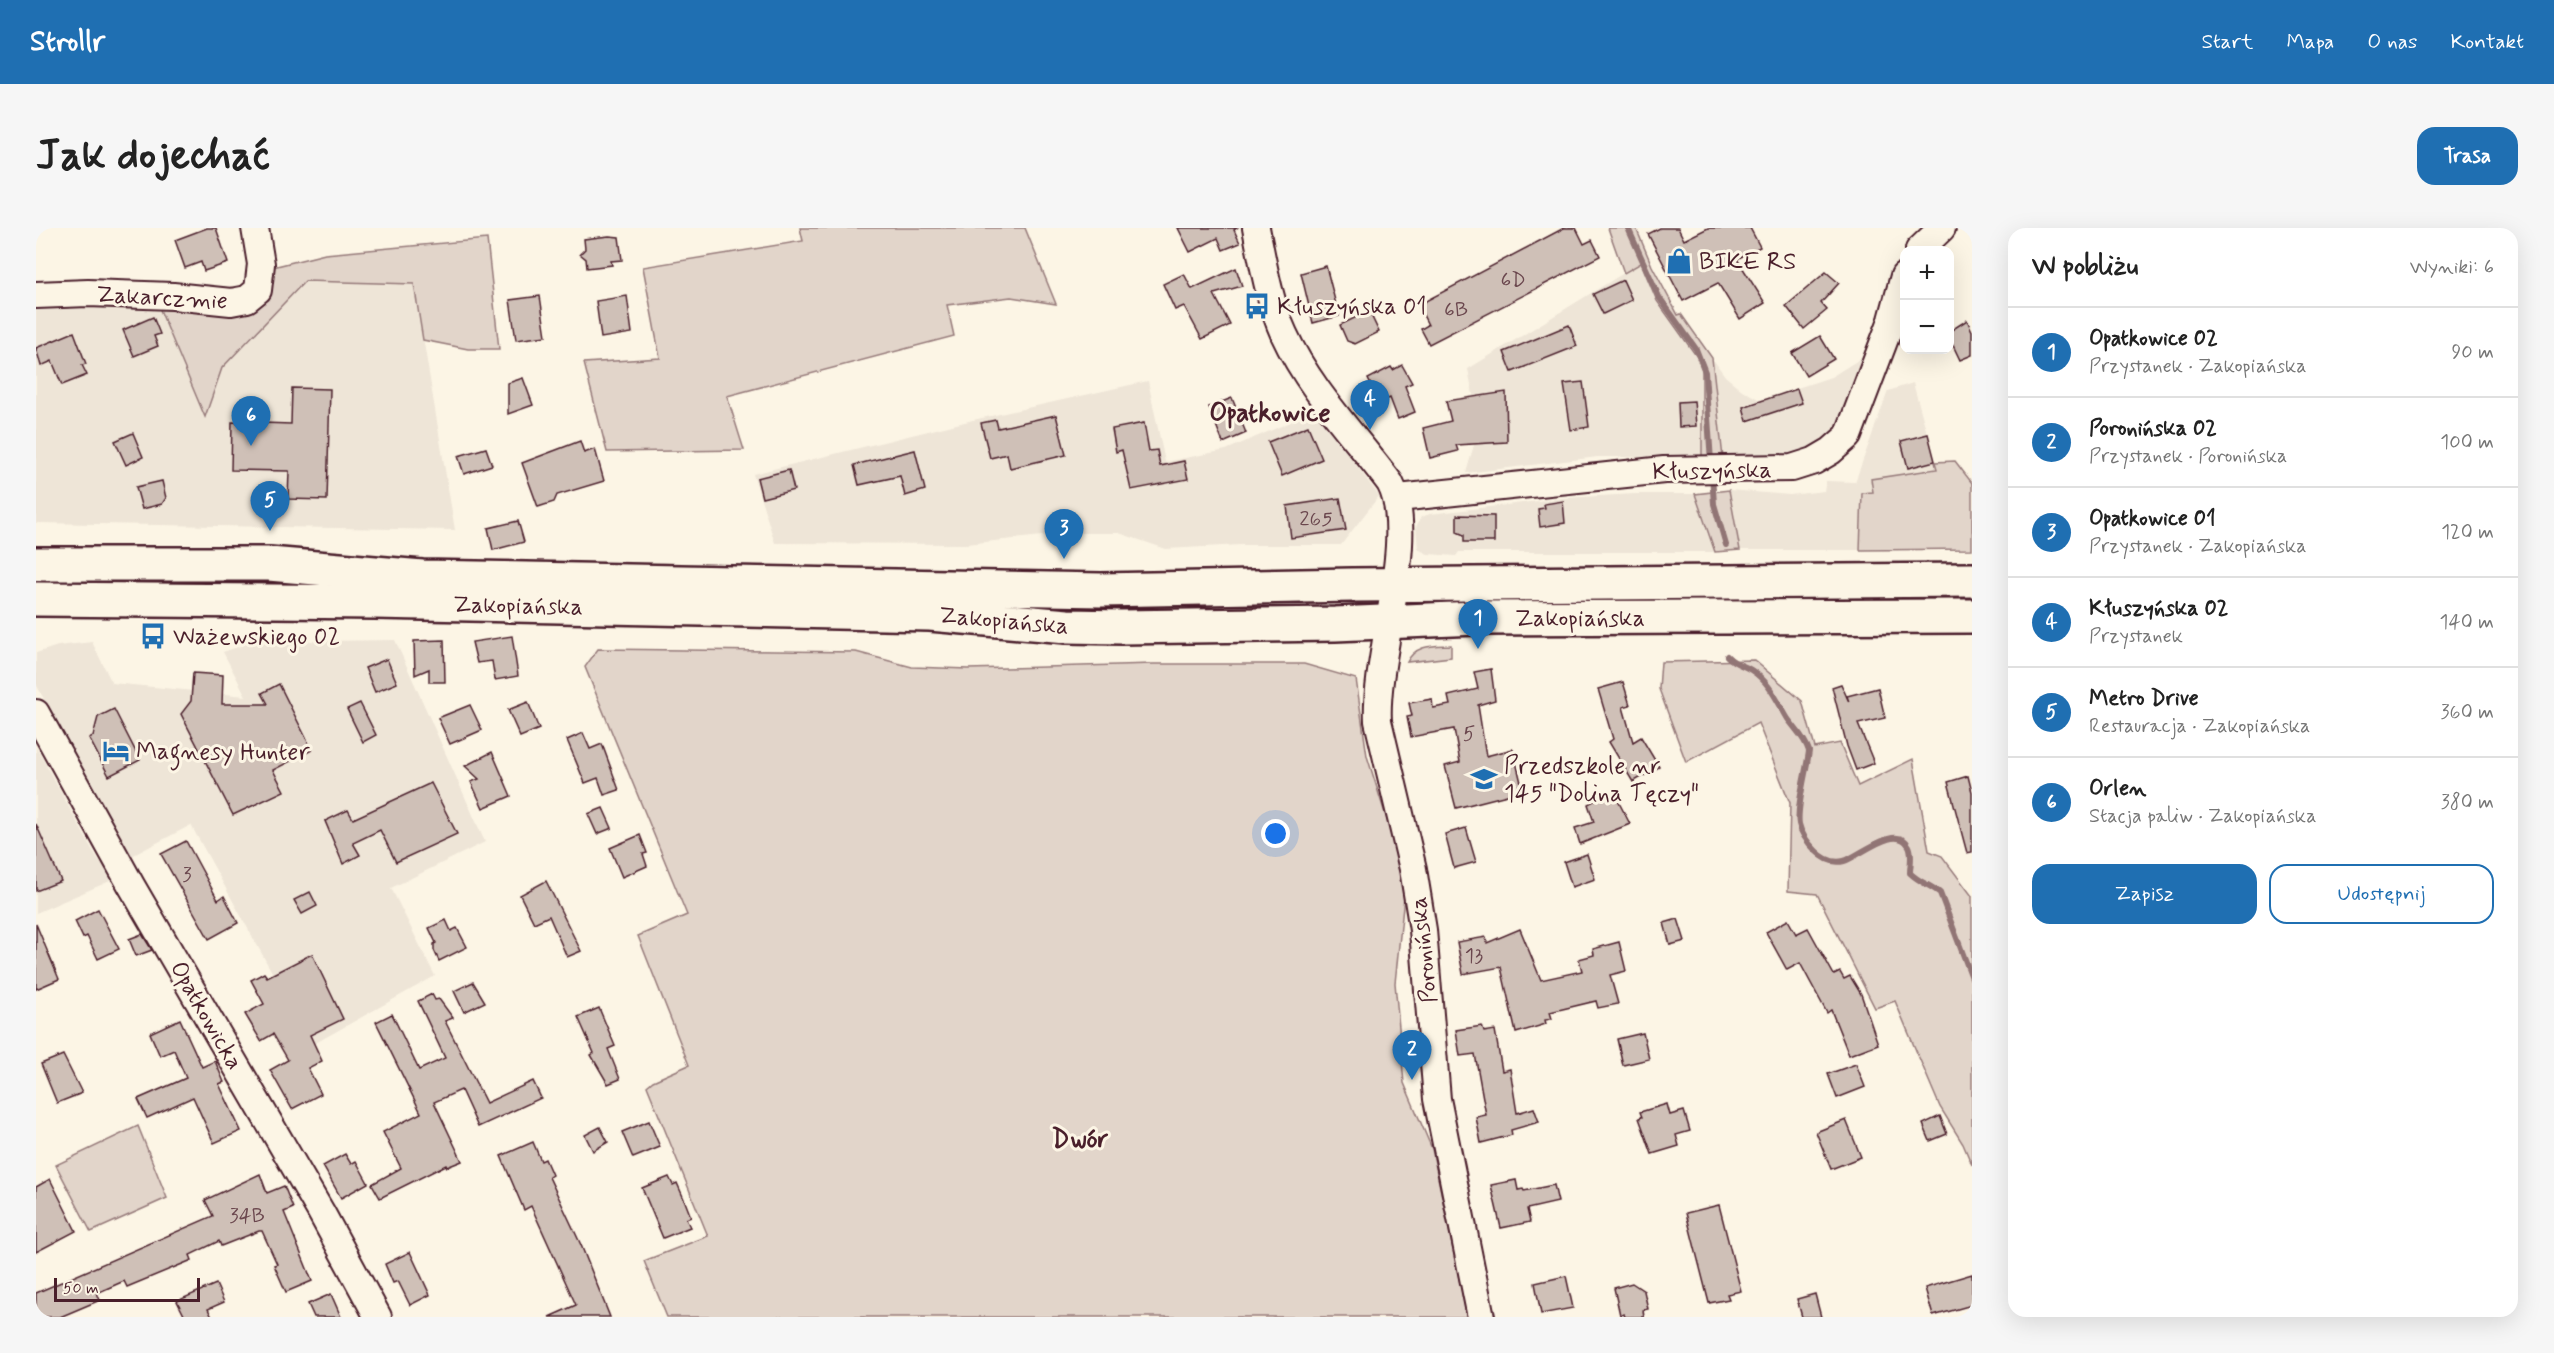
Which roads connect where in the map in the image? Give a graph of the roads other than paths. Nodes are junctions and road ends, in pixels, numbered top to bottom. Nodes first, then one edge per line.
1 (255, 228) edge
2 (1256, 228) edge
3 (1942, 228) edge
4 (1923, 246) edge
5 (1900, 293) edge
6 (36, 295) edge
7 (1398, 498) junction
8 (36, 564) edge
9 (1972, 580) edge
10 (1395, 584) junction
11 (36, 600) edge
12 (1972, 616) edge
13 (1388, 622) junction
14 (36, 713) edge
15 (378, 1317) edge
16 (1481, 1317) edge

1 - 6 street, Zakarczmie
2 - 7 street
3 - 4 street
5 - 7 street, Kłuszyńska
7 - 10 street, Poronińska
8 - 10 highway, Zakopiańska
9 - 10 highway, Zakopiańska
10 - 13 street, Poronińska
11 - 13 highway, Zakopiańska
12 - 13 highway, Zakopiańska
13 - 16 street, Poronińska
14 - 15 street, Opatkowicka

